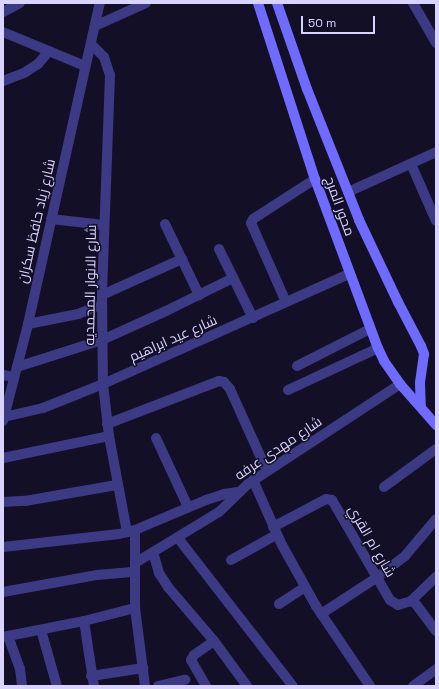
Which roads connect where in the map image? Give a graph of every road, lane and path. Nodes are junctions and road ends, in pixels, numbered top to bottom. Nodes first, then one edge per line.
1 (20, 3) edge
2 (100, 3) edge
3 (146, 3) edge
4 (258, 3) edge
5 (277, 3) edge
6 (413, 3) edge
7 (6, 8) edge
8 (95, 26) junction
9 (3, 32) edge
10 (436, 43) edge
11 (91, 44) junction
12 (49, 51) junction
13 (85, 66) junction
14 (3, 81) edge
15 (436, 152) edge
16 (411, 164) junction
17 (315, 179) junction
18 (348, 192) junction
19 (51, 219) junction
20 (436, 222) edge
21 (165, 224) dead end
22 (104, 225) junction
23 (220, 249) dead end
24 (182, 259) junction
25 (349, 274) junction
26 (233, 278) junction
27 (102, 295) junction
28 (199, 295) junction
29 (286, 302) junction
30 (102, 306) junction
31 (253, 318) junction
32 (28, 324) junction
33 (370, 329) junction
34 (102, 340) junction
35 (378, 348) junction
36 (297, 366) dead end
37 (16, 372) junction
38 (3, 375) edge
39 (103, 384) junction
40 (400, 384) junction
41 (288, 390) dead end
42 (421, 406) junction
43 (4, 419) edge
44 (107, 424) junction
45 (436, 425) edge
46 (109, 436) junction
47 (156, 438) dead end
48 (436, 449) edge
49 (3, 458) edge
50 (267, 471) junction
51 (253, 480) junction
52 (117, 485) junction
53 (384, 487) dead end
54 (238, 492) junction
55 (3, 502) edge
56 (188, 507) junction
57 (436, 519) edge
58 (131, 531) junction
59 (275, 531) junction
60 (178, 538) junction
61 (3, 547) edge
62 (153, 552) junction
63 (231, 560) dead end
64 (135, 568) junction
65 (436, 577) edge
66 (376, 578) junction
67 (305, 587) junction
68 (3, 592) edge
69 (411, 601) junction
70 (279, 604) dead end
71 (135, 608) junction
72 (321, 614) junction
73 (84, 621) junction
74 (41, 630) junction
75 (436, 631) edge
76 (6, 636) edge
77 (214, 641) junction
78 (143, 668) junction
79 (436, 669) edge
80 (185, 680) dead end
81 (93, 681) edge
82 (427, 682) edge
83 (22, 686) edge
84 (57, 686) edge
85 (145, 686) edge
86 (158, 686) edge
87 (206, 686) edge
88 (247, 686) edge
89 (293, 686) edge
90 (370, 686) edge
91 (413, 686) edge

1 - 7 street
2 - 8 street, شارع زياد حافظ سكران
3 - 8 street
4 - 17 main road, محور المرج
5 - 18 main road, محور المرج
6 - 10 street
8 - 11 street, شارع زياد حافظ سكران
9 - 12 street
11 - 13 street, شارع زياد حافظ سكران
11 - 22 street, شارع الانوار المحمديه
12 - 13 street
12 - 14 street
13 - 19 street, شارع زياد حافظ سكران
15 - 16 street
16 - 18 street
16 - 20 street
17 - 25 main road, محور المرج
17 - 29 street
18 - 42 main road, محور المرج
19 - 22 street
19 - 32 street, شارع زياد حافظ سكران
21 - 24 street
22 - 27 street, شارع الانوار المحمديه
23 - 26 street
24 - 27 street
24 - 28 street
25 - 29 street, شارع عيد ابراهيم
25 - 33 main road, محور المرج
26 - 28 street
26 - 31 street
27 - 30 street, شارع الانوار المحمديه
28 - 34 street
29 - 31 street, شارع عيد ابراهيم
30 - 32 street
30 - 34 street, شارع الانوار المحمديه
31 - 39 street, شارع عيد ابراهيم
32 - 37 street, شارع زياد حافظ سكران
33 - 35 main road, محور المرج
33 - 36 street
34 - 37 street
34 - 39 street, شارع الانوار المحمديه
35 - 40 main road, محور المرج
35 - 41 street
37 - 38 street
37 - 43 street, شارع زياد حافظ سكران
39 - 43 street, شارع عيد ابراهيم
39 - 44 street, شارع الانوار المحمديه
40 - 42 main road, محور المرج
40 - 50 street, شارع مهدى عرفه
42 - 45 main road, محور المرج
44 - 46 street, شارع الانوار المحمديه
44 - 50 street
46 - 49 street
46 - 52 street, شارع الانوار المحمديه
47 - 56 street
48 - 53 street
50 - 51 street, شارع مهدى عرفه
51 - 54 street, شارع مهدى عرفه
51 - 59 street
52 - 55 street
52 - 58 street, شارع الانوار المحمديه
54 - 56 street
54 - 60 street, شارع مهدى عرفه
56 - 58 street
57 - 66 street
58 - 61 street
58 - 64 street, شارع الانوار المحمديه
59 - 63 street
59 - 66 street, شارع ام القري
59 - 67 street
60 - 62 street, شارع مهدى عرفه
60 - 89 street
62 - 64 street, شارع مهدى عرفه
62 - 77 street
64 - 68 street
64 - 71 street, شارع الانوار المحمديه
65 - 69 street
66 - 69 street, شارع ام القري
66 - 72 street
67 - 70 street
67 - 72 street
69 - 75 street
71 - 73 street
71 - 78 street, شارع الانوار المحمديه
72 - 90 street
73 - 74 street
73 - 81 street
74 - 76 street
74 - 84 street
76 - 83 street
77 - 87 street
77 - 88 street
78 - 81 street
78 - 85 street, شارع الانوار المحمديه
79 - 82 street
80 - 86 street
82 - 91 street

